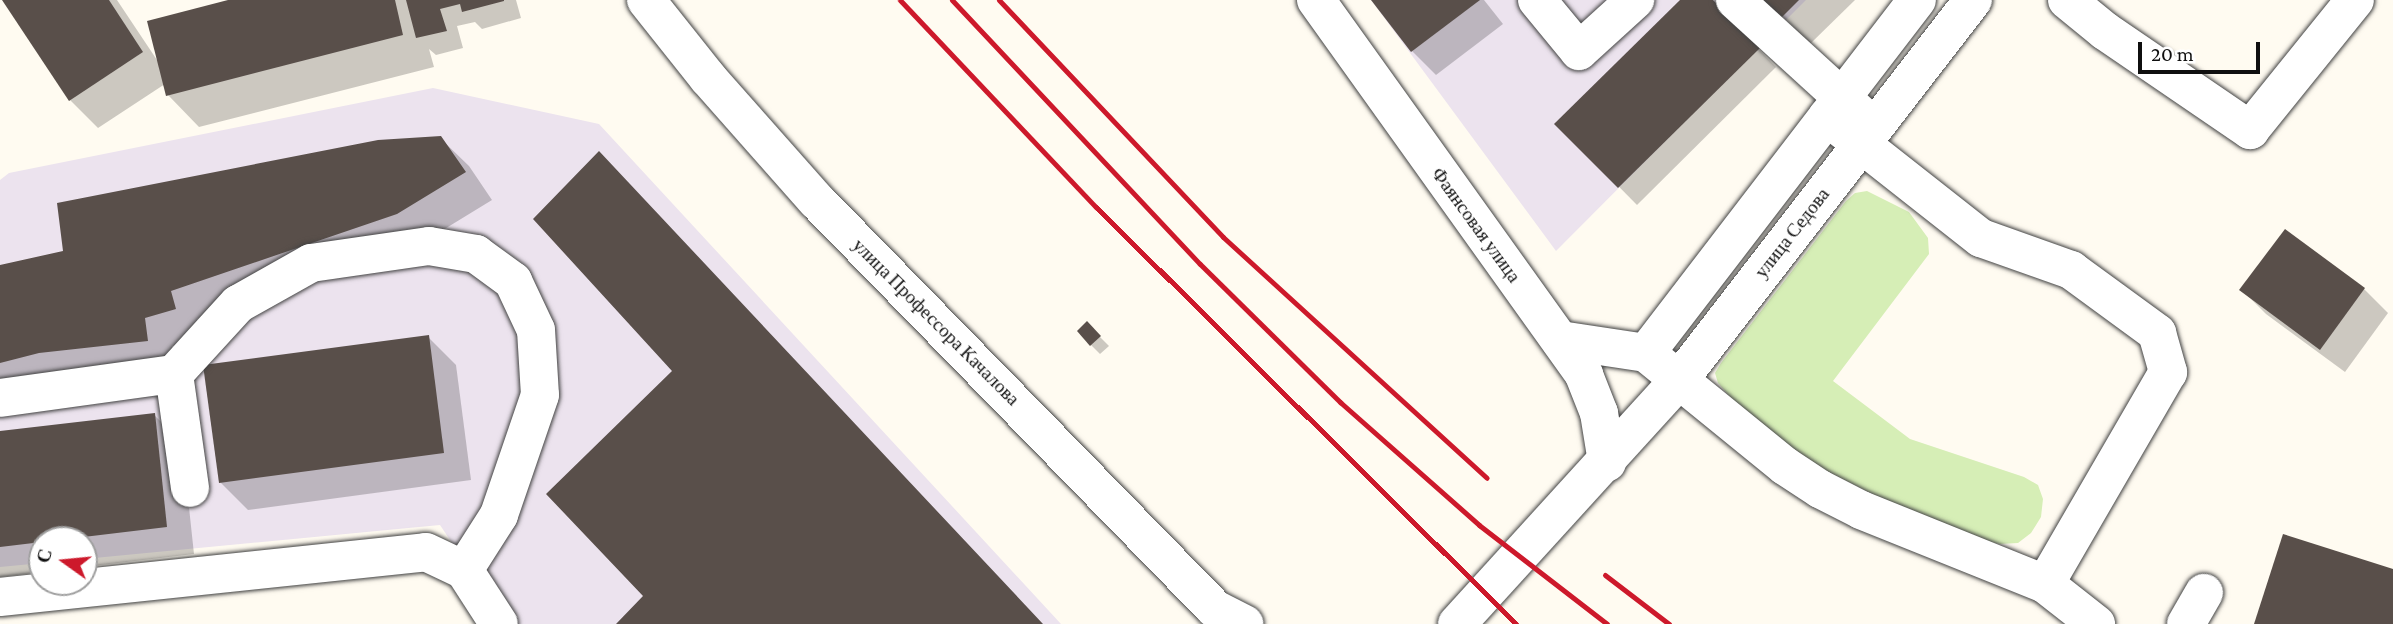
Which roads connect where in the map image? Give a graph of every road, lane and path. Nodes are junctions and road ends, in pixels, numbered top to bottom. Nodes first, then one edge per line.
1 (646, 0) edge
2 (1316, 0) edge
3 (1537, 0) edge
4 (1634, 0) edge
5 (1735, 0) edge
6 (1917, 0) edge
7 (1973, 0) edge
8 (2067, 0) edge
9 (2355, 0) edge
10 (1834, 107) junction
11 (1868, 135) junction
12 (1560, 340) junction
13 (1646, 353) junction
14 (174, 374) junction
15 (1680, 379) junction
16 (0, 398) edge
17 (1607, 463) junction
18 (190, 488) dead end
19 (464, 570) junction
20 (2045, 584) junction
21 (0, 597) edge
22 (1227, 619) edge
23 (499, 624) edge
24 (1457, 624) edge
25 (2096, 624) edge

1 - 22 street, улица Профессора Качалова
2 - 12 street, Фаянсовая улица
3 - 4 street
5 - 10 street
6 - 10 street
7 - 11 street, улица Седова
8 - 9 street
10 - 11 street
10 - 13 street
11 - 15 street, улица Седова
11 - 20 street
12 - 13 street
12 - 17 street, Фаянсовая улица
13 - 15 street
14 - 16 street
14 - 18 street
14 - 19 street
15 - 17 street, улица Седова
15 - 20 street
17 - 24 street, улица Седова
19 - 21 street
19 - 23 street
20 - 25 street

